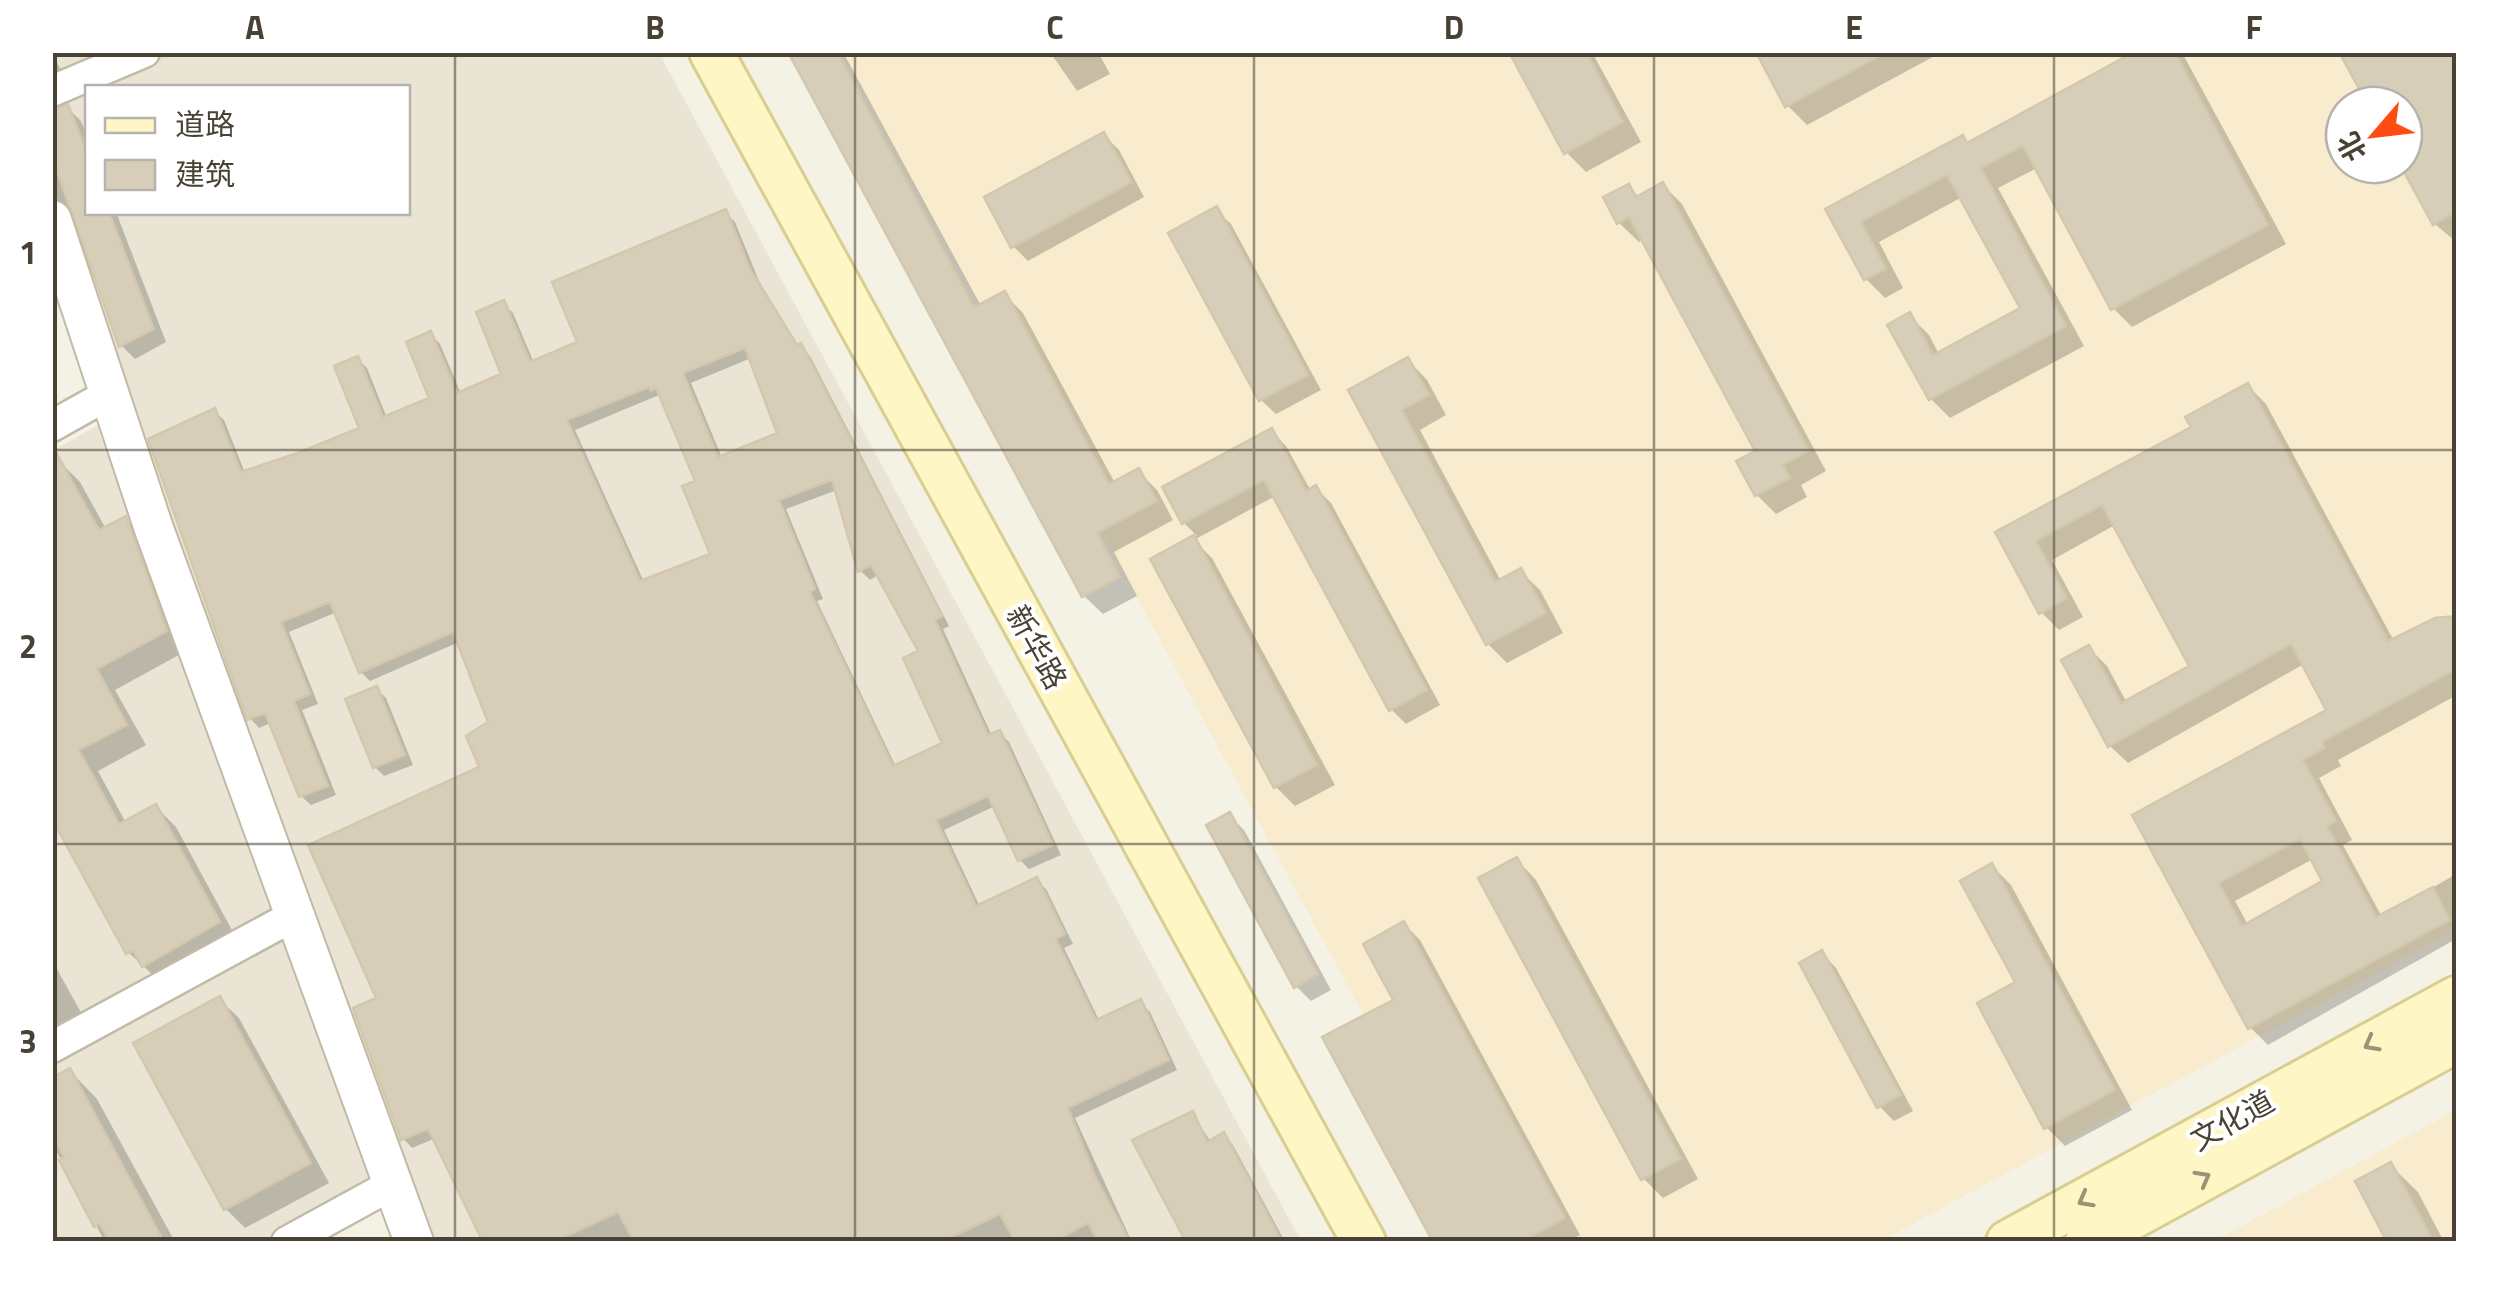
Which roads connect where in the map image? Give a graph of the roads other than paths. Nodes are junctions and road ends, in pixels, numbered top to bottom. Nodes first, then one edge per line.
1 (144, 52) edge
2 (711, 52) edge
3 (52, 91) edge
4 (52, 220) edge
5 (110, 394) junction
6 (52, 426) edge
7 (295, 915) junction
8 (2456, 998) edge
9 (2456, 1041) edge
10 (52, 1048) edge
11 (393, 1184) junction
12 (287, 1242) edge
13 (414, 1242) edge
14 (1364, 1242) edge
15 (2008, 1242) edge
16 (2086, 1242) edge

1 - 3 street
2 - 14 main road, 新华路
4 - 5 street
5 - 6 street
5 - 7 street
7 - 10 street
7 - 11 street
8 -> 15 main road, 文化道
16 -> 9 main road, 文化道
11 - 12 street
11 - 13 street

